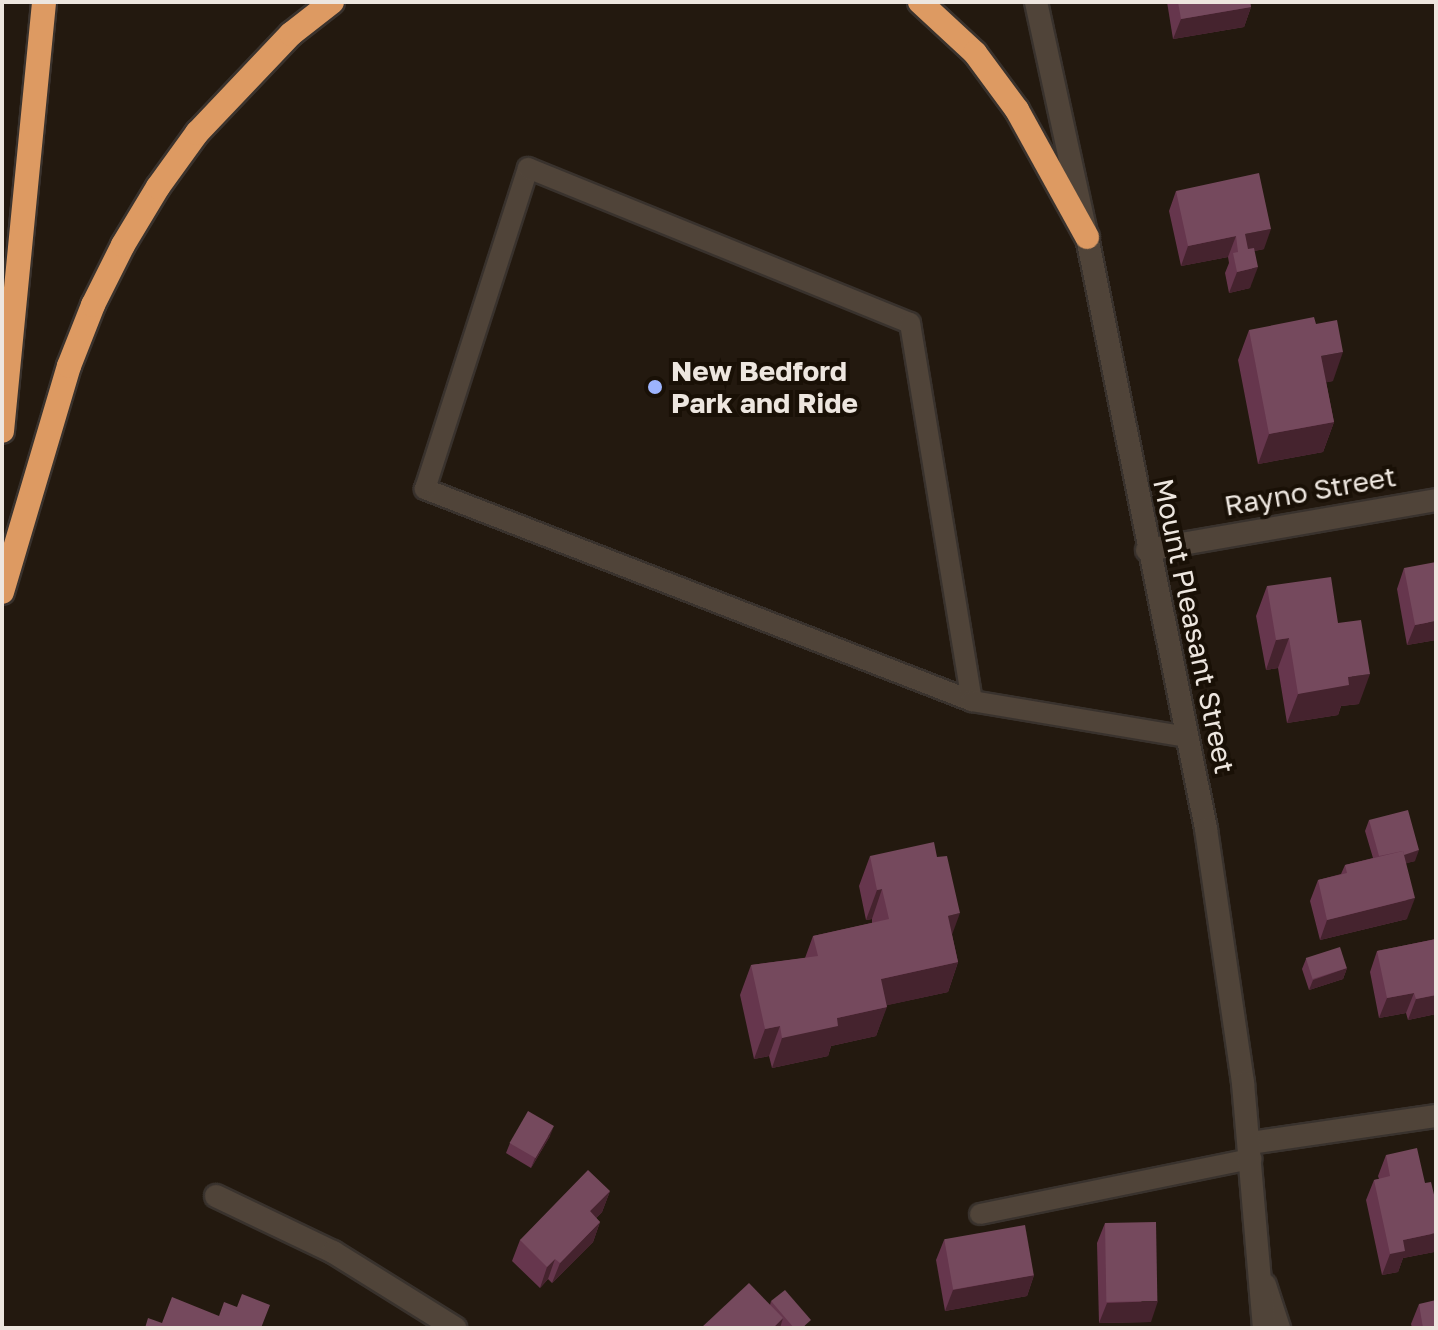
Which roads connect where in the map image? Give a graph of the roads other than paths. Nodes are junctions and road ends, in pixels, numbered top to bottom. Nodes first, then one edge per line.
1 (44, 2) edge
2 (332, 2) edge
3 (920, 2) edge
4 (1036, 2) edge
5 (1087, 237) junction
6 (2, 431) edge
7 (1436, 500) edge
8 (1147, 550) junction
9 (2, 592) edge
10 (972, 701) junction
11 (1187, 737) junction
12 (1436, 1116) edge
13 (1250, 1151) junction
14 (216, 1196) dead end
15 (980, 1214) dead end
16 (1260, 1268) junction
17 (455, 1328) edge
18 (1264, 1328) edge
19 (1279, 1328) edge

1 - 6 highway
2 - 9 highway
3 - 5 highway
4 - 5 main road, Mount Pleasant Street
5 - 8 main road, Mount Pleasant Street
7 - 8 main road, Rayno Street
8 - 11 main road, Mount Pleasant Street
10 - 10 lane
10 - 11 lane
11 - 13 main road, Mount Pleasant Street
12 - 13 main road
13 - 15 lane
13 - 16 main road, Mount Pleasant Street
14 - 17 main road
16 - 18 main road, Mount Pleasant Street
16 - 19 main road, Mount Pleasant Street

